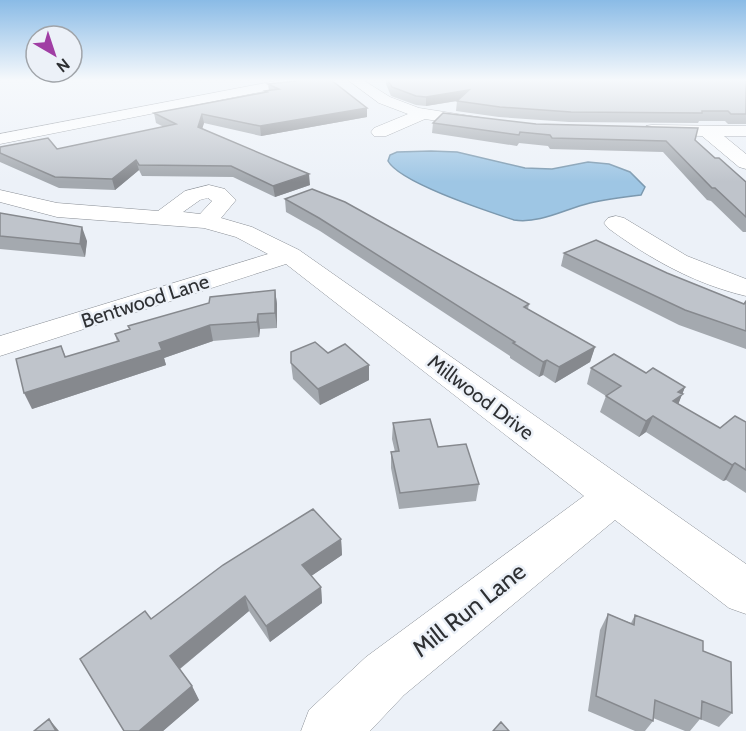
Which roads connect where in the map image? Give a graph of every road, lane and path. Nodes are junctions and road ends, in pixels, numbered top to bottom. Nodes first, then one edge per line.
1 (127, 114) edge
2 (423, 114) joint
3 (503, 125) edge
4 (631, 129) edge
5 (706, 130) junction
6 (746, 131) edge
7 (380, 132) dead end
8 (0, 139) edge
9 (746, 163) edge
10 (0, 196) edge
11 (616, 223) dead end
12 (290, 255) junction
13 (746, 288) edge
14 (0, 346) edge
15 (615, 496) junction
16 (746, 592) edge
17 (330, 731) edge

1 - 8 street
2 - 3 street
2 - 7 street
4 - 5 street
5 - 6 street
5 - 9 street
10 - 12 street, Millwood Drive
11 - 13 street
12 - 14 street, Bentwood Lane
12 - 15 street, Millwood Drive
15 - 16 street, Millwood Drive
15 - 17 street, Mill Run Lane

